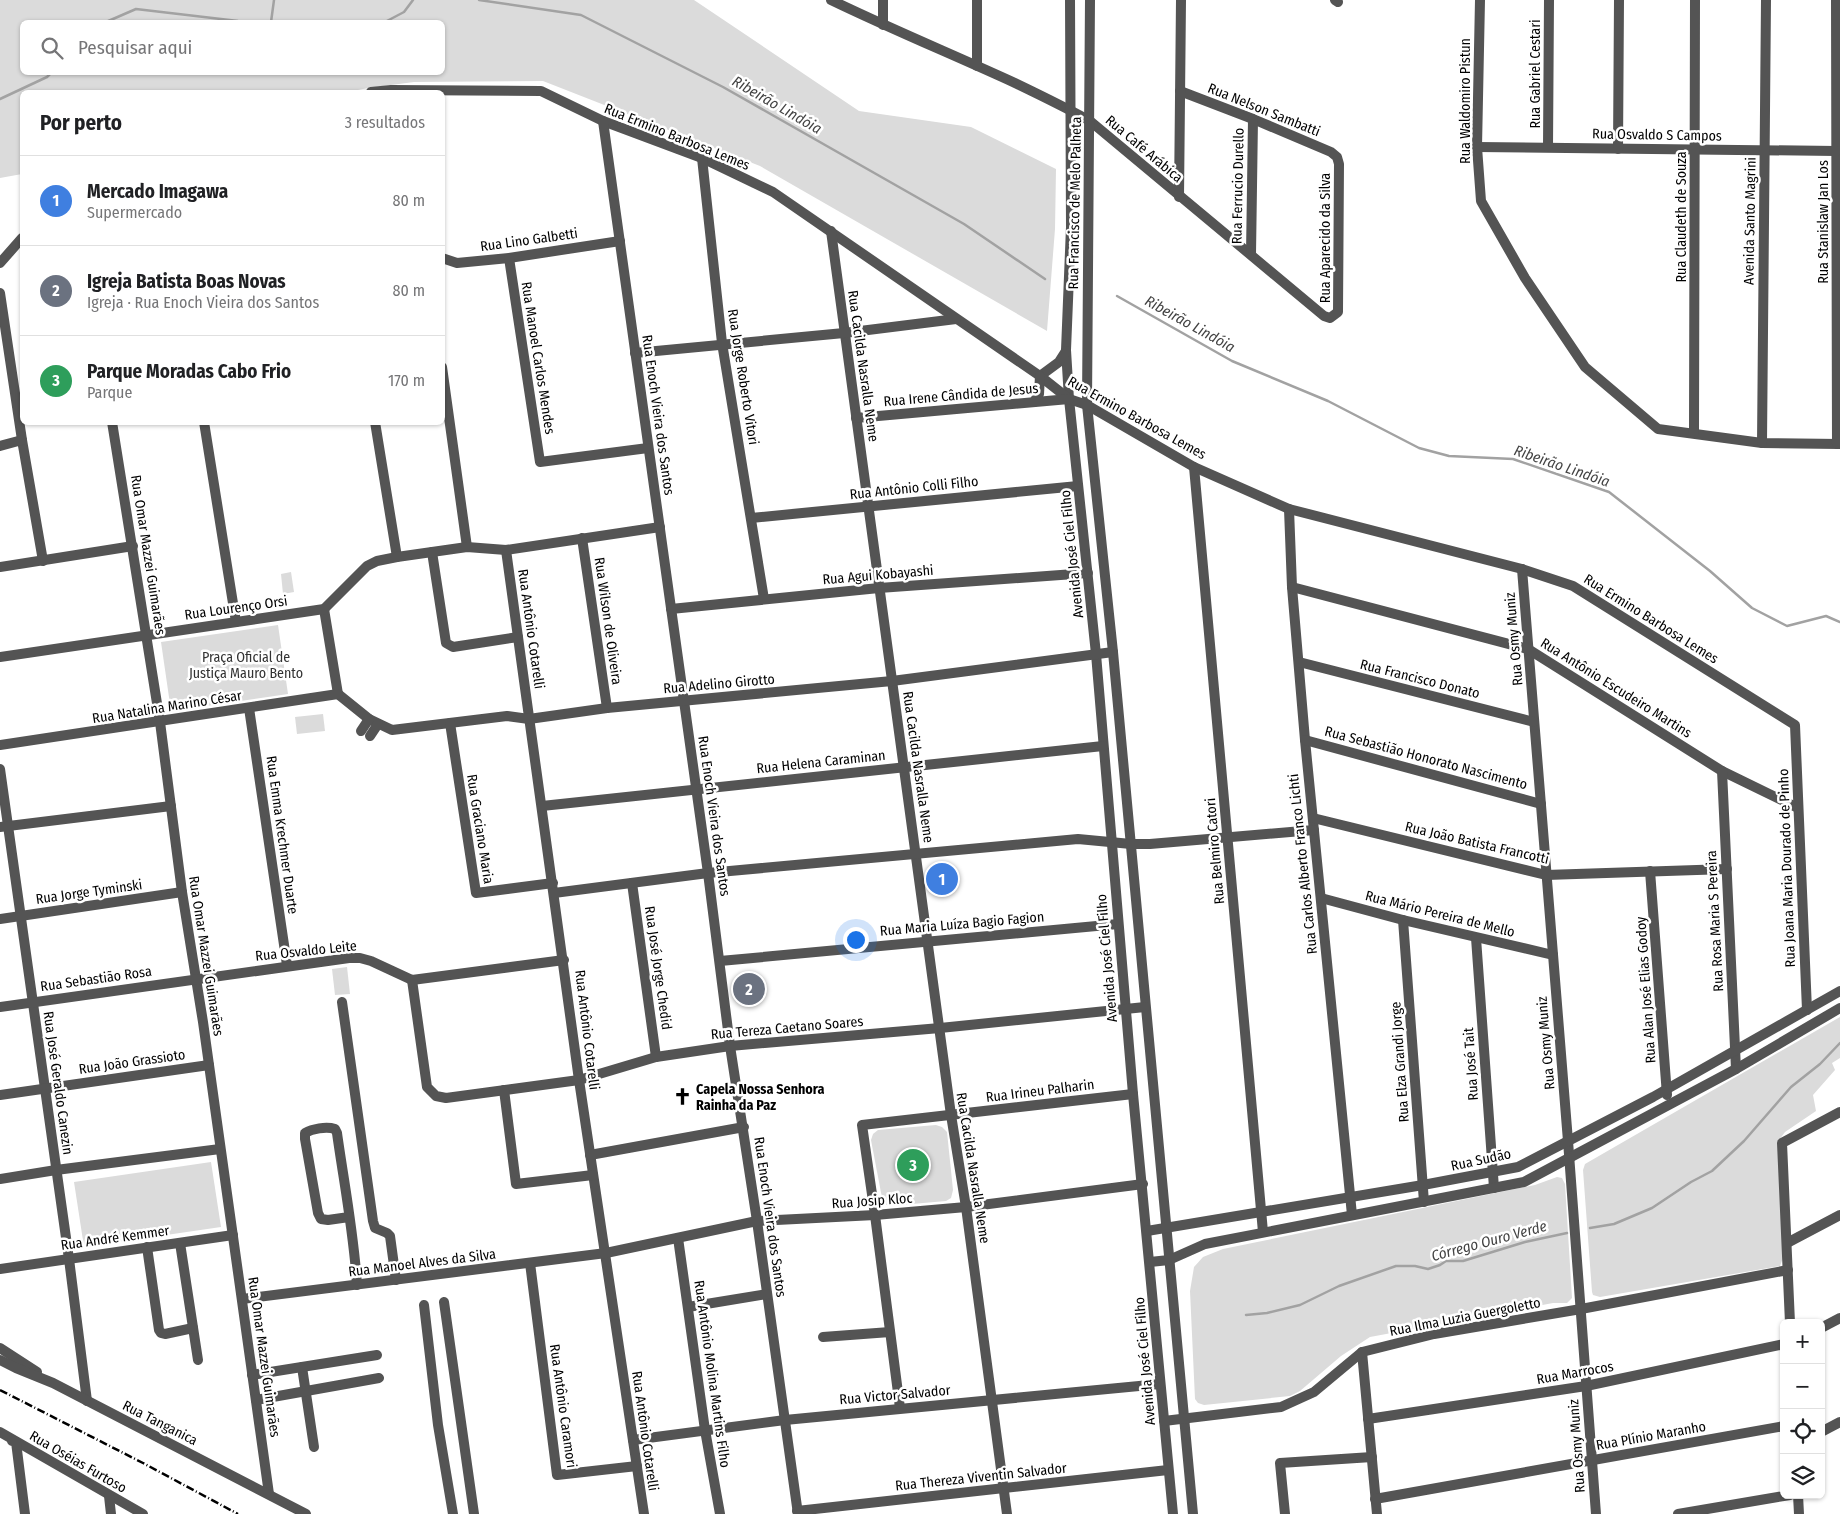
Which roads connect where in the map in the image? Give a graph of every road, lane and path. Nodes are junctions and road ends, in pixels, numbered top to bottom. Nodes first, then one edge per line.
1 (831, 0) edge
2 (884, 0) edge
3 (977, 0) edge
4 (1070, 0) edge
5 (1090, 0) edge
6 (1181, 0) edge
7 (1480, 0) edge
8 (1549, 0) edge
9 (1619, 0) edge
10 (1695, 0) edge
11 (1766, 0) edge
12 (1836, 0) edge
13 (883, 25) junction
14 (977, 66) junction
15 (445, 91) edge
16 (1180, 91) junction
17 (1072, 110) junction
18 (1253, 119) junction
19 (1090, 121) junction
20 (603, 122) junction
21 (1477, 147) junction
22 (1548, 147) junction
23 (1618, 149) junction
24 (1695, 149) junction
25 (1765, 150) junction
26 (1836, 151) junction
27 (1337, 157) joint
28 (702, 158) junction
29 (1838, 180) edge
30 (1180, 197) junction
31 (831, 231) junction
32 (20, 240) edge
33 (620, 241) junction
34 (1251, 254) junction
35 (509, 258) junction
36 (445, 259) edge
37 (0, 263) edge
38 (1838, 270) edge
39 (0, 293) edge
40 (1333, 317) joint
41 (956, 319) junction
42 (844, 333) junction
43 (722, 343) junction
44 (1066, 350) junction
45 (635, 353) junction
46 (4, 354) edge
47 (1838, 356) edge
48 (1040, 376) junction
49 (445, 389) edge
50 (1069, 399) junction
51 (1034, 402) junction
52 (1087, 406) junction
53 (856, 418) junction
54 (113, 425) edge
55 (204, 425) edge
56 (375, 425) edge
57 (1694, 434) junction
58 (22, 440) junction
59 (1762, 443) junction
60 (1838, 444) edge
61 (0, 446) edge
62 (648, 448) junction
63 (1194, 467) junction
64 (1078, 486) junction
65 (868, 506) junction
66 (1289, 509) junction
67 (752, 518) junction
68 (660, 527) junction
69 (582, 538) junction
70 (133, 546) junction
71 (467, 547) junction
72 (506, 550) junction
73 (432, 552) junction
74 (397, 557) junction
75 (42, 561) junction
76 (0, 567) edge
77 (1522, 569) junction
78 (1088, 573) junction
79 (1292, 587) junction
80 (879, 588) junction
81 (764, 599) junction
82 (671, 608) junction
83 (324, 609) junction
84 (236, 622) junction
85 (146, 635) junction
86 (518, 637) junction
87 (1528, 649) junction
88 (1113, 652) junction
89 (1096, 654) junction
90 (0, 657) edge
91 (1298, 662) junction
92 (892, 681) junction
93 (338, 694) junction
94 (684, 700) junction
95 (249, 708) junction
96 (607, 708) junction
97 (369, 719) junction
98 (529, 719) junction
99 (160, 722) junction
100 (1534, 722) junction
101 (450, 723) junction
102 (378, 724) junction
103 (1795, 725) joint
104 (1305, 740) junction
105 (0, 745) edge
106 (1103, 746) junction
107 (904, 767) junction
108 (0, 769) edge
109 (1722, 770) junction
110 (696, 788) junction
111 (1541, 804) junction
112 (170, 806) junction
113 (542, 806) junction
114 (1798, 808) junction
115 (1313, 818) junction
116 (4, 827) edge
117 (1314, 830) junction
118 (1228, 837) junction
119 (1111, 842) junction
120 (1131, 844) junction
121 (916, 853) junction
122 (1726, 869) junction
123 (1650, 871) junction
124 (708, 873) junction
125 (1546, 874) junction
126 (632, 883) junction
127 (554, 888) junction
128 (182, 892) junction
129 (1320, 898) junction
130 (21, 916) junction
131 (0, 919) edge
132 (1403, 920) junction
133 (1118, 924) junction
134 (1476, 938) junction
135 (927, 940) junction
136 (1553, 955) junction
137 (564, 960) junction
138 (720, 961) junction
139 (286, 965) junction
140 (196, 978) junction
141 (412, 980) junction
142 (1840, 991) edge
143 (33, 1002) junction
144 (342, 1002) dead end
145 (0, 1006) edge
146 (1145, 1007) junction
147 (1840, 1008) edge
148 (1126, 1009) junction
149 (1807, 1010) junction
150 (940, 1028) junction
151 (730, 1046) junction
152 (1735, 1051) junction
153 (656, 1056) junction
154 (209, 1065) junction
155 (1736, 1069) junction
156 (579, 1080) junction
157 (45, 1089) junction
158 (504, 1090) junction
159 (1667, 1090) junction
160 (1133, 1094) junction
161 (0, 1095) edge
162 (1667, 1106) junction
163 (1840, 1112) edge
164 (951, 1115) junction
165 (744, 1127) junction
166 (1568, 1141) junction
167 (220, 1149) junction
168 (590, 1154) junction
169 (1569, 1158) junction
170 (56, 1170) junction
171 (1493, 1172) junction
172 (593, 1175) junction
173 (0, 1179) edge
174 (1142, 1184) junction
175 (1423, 1185) junction
176 (1494, 1188) junction
177 (1349, 1198) junction
178 (1424, 1202) junction
179 (966, 1207) junction
180 (1261, 1213) junction
181 (875, 1215) junction
182 (1352, 1215) junction
183 (1840, 1215) edge
184 (349, 1217) junction
185 (757, 1221) junction
186 (1166, 1229) junction
187 (1147, 1231) junction
188 (1263, 1232) junction
189 (233, 1235) junction
190 (678, 1238) junction
191 (180, 1243) junction
192 (1786, 1243) junction
193 (147, 1248) junction
194 (606, 1253) junction
195 (69, 1259) junction
196 (1169, 1260) junction
197 (1150, 1262) junction
198 (530, 1263) junction
199 (0, 1269) edge
200 (1788, 1270) junction
201 (396, 1280) junction
202 (357, 1285) junction
203 (767, 1294) junction
204 (242, 1299) junction
205 (444, 1302) dead end
206 (424, 1305) dead end
207 (688, 1307) junction
208 (1581, 1309) junction
209 (1840, 1318) edge
210 (1790, 1319) edge
211 (1825, 1326) edge
212 (193, 1328) junction
213 (890, 1332) junction
214 (823, 1338) dead end
215 (1780, 1345) edge
216 (0, 1348) edge
217 (1362, 1352) junction
218 (377, 1355) dead end
219 (0, 1360) edge
220 (198, 1360) dead end
221 (302, 1367) junction
222 (252, 1375) junction
223 (379, 1378) dead end
224 (53, 1383) junction
225 (1160, 1384) junction
226 (1586, 1386) junction
227 (306, 1391) junction
228 (256, 1400) junction
229 (87, 1401) junction
230 (991, 1401) junction
231 (900, 1408) junction
232 (1184, 1419) junction
233 (1368, 1419) junction
234 (784, 1420) junction
235 (1164, 1421) junction
236 (1840, 1422) edge
237 (1780, 1427) edge
238 (705, 1430) junction
239 (1825, 1430) edge
240 (0, 1432) edge
241 (0, 1437) edge
242 (633, 1440) junction
243 (16, 1442) junction
244 (314, 1447) dead end
245 (1372, 1457) junction
246 (1592, 1460) junction
247 (637, 1466) junction
248 (1168, 1470) junction
249 (1003, 1488) junction
250 (269, 1494) junction
251 (109, 1496) junction
252 (1780, 1497) edge
253 (1375, 1498) junction
254 (1798, 1499) edge
255 (798, 1512) edge
256 (25, 1514) edge
257 (111, 1514) edge
258 (143, 1514) edge
259 (306, 1514) edge
260 (453, 1514) edge
261 (474, 1514) edge
262 (644, 1514) edge
263 (720, 1514) edge
264 (1006, 1514) edge
265 (1173, 1514) edge
266 (1193, 1514) edge
267 (1285, 1514) edge
268 (1377, 1514) edge
269 (1596, 1514) edge
270 (1678, 1514) edge
271 (1799, 1514) edge

1 - 13 street, Rua Café Arábica
2 - 13 street
3 - 14 street
4 - 17 street, Rua Francisco de Melo Palheta
5 - 19 street, Rua Francisco de Melo Palheta
6 - 16 street
7 - 21 street, Rua Waldomiro Pistun
8 - 22 street, Rua Gabriel Cestari
9 - 23 street
10 - 24 street, Rua Claudeth de Souza
11 - 25 street, Avenida Santo Magrini
12 - 26 street, Rua Stanislaw Jan Los
13 - 14 street, Rua Café Arábica
14 - 17 street, Rua Café Arábica
15 - 20 street, Rua Ermino Barbosa Lemes
16 - 18 street, Rua Nelson Sambatti
16 - 30 street
17 - 19 street, Rua Café Arábica
17 - 44 street, Rua Francisco de Melo Palheta
18 - 27 street, Rua Nelson Sambatti
18 - 34 street, Rua Ferrucio Durello
19 - 30 street, Rua Café Arábica
19 - 52 street, Rua Francisco de Melo Palheta
20 - 28 street, Rua Ermino Barbosa Lemes
20 - 33 street, Rua Enoch Vieira dos Santos
21 - 22 street, Rua Osvaldo S Campos
21 - 57 street, Rua Waldomiro Pistun
22 - 23 street, Rua Osvaldo S Campos
23 - 24 street, Rua Osvaldo S Campos
24 - 25 street, Rua Osvaldo S Campos
24 - 57 street, Rua Claudeth de Souza
25 - 26 street, Rua Osvaldo S Campos
25 - 59 street, Avenida Santo Magrini
26 - 29 street, Rua Stanislaw Jan Los
27 - 40 street, Rua Aparecido da Silva
28 - 31 street, Rua Ermino Barbosa Lemes
28 - 43 street, Rua Jorge Roberto Vitori
29 - 38 street, Rua Stanislaw Jan Los
30 - 34 street, Rua Café Arábica
31 - 41 street, Rua Ermino Barbosa Lemes
31 - 42 street, Rua Cacilda Nasralla Neme
32 - 37 street
33 - 35 street, Rua Lino Galbetti
33 - 45 street, Rua Enoch Vieira dos Santos
34 - 40 street, Rua Café Arábica
35 - 36 street, Rua Lino Galbetti
35 - 62 street, Rua Manoel Carlos Mendes
38 - 47 street, Rua Stanislaw Jan Los
39 - 46 street
41 - 42 street
41 - 48 street, Rua Ermino Barbosa Lemes
42 - 43 street
42 - 53 street, Rua Cacilda Nasralla Neme
43 - 45 street
43 - 67 street, Rua Jorge Roberto Vitori
44 - 48 street
44 - 50 street, Rua Francisco de Melo Palheta
45 - 62 street, Rua Enoch Vieira dos Santos
46 - 58 street
47 - 60 street, Rua Stanislaw Jan Los
48 - 50 street, Rua Ermino Barbosa Lemes
48 - 51 street
49 - 71 street
50 - 51 street, Rua Irene Cândida de Jesus
50 - 52 street, Rua Ermino Barbosa Lemes
50 - 64 street, Avenida José Ciel Filho
51 - 53 street, Rua Irene Cândida de Jesus
52 - 63 street, Rua Ermino Barbosa Lemes
52 - 88 street
53 - 65 street, Rua Cacilda Nasralla Neme
54 - 70 street, Rua Omar Mazzei Guimarães
55 - 84 street
56 - 74 street
57 - 59 street
58 - 61 street
58 - 75 street
59 - 60 street
62 - 68 street, Rua Enoch Vieira dos Santos
63 - 66 street, Rua Ermino Barbosa Lemes
63 - 118 street, Rua Belmiro Catori
64 - 65 street, Rua Antônio Colli Filho
64 - 78 street, Avenida José Ciel Filho
65 - 67 street, Rua Antônio Colli Filho
65 - 80 street, Rua Cacilda Nasralla Neme
66 - 77 street, Rua Ermino Barbosa Lemes
66 - 79 street, Rua Carlos Alberto Franco Lichti
67 - 81 street, Rua Jorge Roberto Vitori
68 - 69 street
68 - 82 street, Rua Enoch Vieira dos Santos
69 - 72 street
69 - 96 street, Rua Wilson de Oliveira
70 - 75 street
70 - 85 street, Rua Omar Mazzei Guimarães
71 - 72 street
71 - 73 street
72 - 86 street, Rua Antônio Cotarelli
73 - 74 street
73 - 86 street
74 - 83 street
75 - 76 street
77 - 87 street, Rua Osmy Muniz
77 - 103 street, Rua Ermino Barbosa Lemes
78 - 80 street, Rua Agui Kobayashi
78 - 89 street, Avenida José Ciel Filho
79 - 87 street, Rua Antônio Escudeiro Martins
79 - 91 street, Rua Carlos Alberto Franco Lichti
80 - 81 street, Rua Agui Kobayashi
80 - 92 street, Rua Cacilda Nasralla Neme
81 - 82 street, Rua Agui Kobayashi
82 - 94 street, Rua Enoch Vieira dos Santos
83 - 84 street, Rua Lourenço Orsi
83 - 93 street
84 - 85 street, Rua Lourenço Orsi
85 - 90 street, Rua Lourenço Orsi
85 - 99 street, Rua Omar Mazzei Guimarães
86 - 98 street, Rua Antônio Cotarelli
87 - 100 street, Rua Osmy Muniz
87 - 109 street, Rua Antônio Escudeiro Martins
88 - 89 street, Rua Adelino Girotto
88 - 120 street
89 - 92 street, Rua Adelino Girotto
89 - 106 street, Avenida José Ciel Filho
91 - 100 street, Rua Francisco Donato
91 - 104 street, Rua Carlos Alberto Franco Lichti
92 - 94 street, Rua Adelino Girotto
92 - 107 street, Rua Cacilda Nasralla Neme
93 - 95 street, Rua Natalina Marino César
93 - 97 street, Rua Adelino Girotto
94 - 96 street, Rua Adelino Girotto
94 - 110 street, Rua Enoch Vieira dos Santos
95 - 99 street, Rua Natalina Marino César
95 - 139 street, Rua Emma Krechmer Duarte
96 - 98 street, Rua Adelino Girotto
97 - 102 street, Rua Adelino Girotto
97 - 102 street
98 - 101 street, Rua Adelino Girotto
98 - 113 street, Rua Antônio Cotarelli
99 - 105 street, Rua Natalina Marino César
99 - 112 street, Rua Omar Mazzei Guimarães
100 - 111 street, Rua Osmy Muniz
101 - 102 street, Rua Adelino Girotto
101 - 127 street, Rua Graciano Maria
103 - 114 street, Rua Joana Maria Dourado de Pinho
104 - 111 street, Rua Sebastião Honorato Nascimento
104 - 115 street, Rua Carlos Alberto Franco Lichti
106 - 107 street, Rua Helena Caraminan
106 - 119 street, Avenida José Ciel Filho
107 - 110 street, Rua Helena Caraminan
107 - 121 street, Rua Cacilda Nasralla Neme
108 - 116 street, Rua José Geraldo Canezin
109 - 114 street, Rua Antônio Escudeiro Martins
109 - 122 street, Rua Rosa Maria S Pereira
110 - 113 street, Rua Helena Caraminan
110 - 124 street, Rua Enoch Vieira dos Santos
111 - 125 street, Rua Osmy Muniz
112 - 116 street
112 - 128 street, Rua Omar Mazzei Guimarães
113 - 127 street, Rua Antônio Cotarelli
114 - 149 street, Rua Joana Maria Dourado de Pinho
115 - 117 street, Rua Carlos Alberto Franco Lichti
115 - 125 street, Rua João Batista Francotti
116 - 130 street, Rua José Geraldo Canezin
117 - 118 street
117 - 129 street, Rua Carlos Alberto Franco Lichti
118 - 120 street
118 - 180 street, Rua Belmiro Catori
119 - 120 street
119 - 121 street
119 - 133 street, Avenida José Ciel Filho
120 - 146 street
121 - 124 street
121 - 135 street, Rua Cacilda Nasralla Neme
122 - 123 street, Rua João Batista Francotti
122 - 152 street, Rua Rosa Maria S Pereira
123 - 125 street, Rua João Batista Francotti
123 - 159 street, Rua Alan José Elias Godoy
124 - 126 street
124 - 138 street, Rua Enoch Vieira dos Santos
125 - 136 street, Rua Osmy Muniz
126 - 127 street
126 - 153 street, Rua José Jorge Chedid
127 - 137 street, Rua Antônio Cotarelli
128 - 130 street, Rua Jorge Tyminski
128 - 140 street, Rua Omar Mazzei Guimarães
129 - 132 street, Rua Mário Pereira de Mello
129 - 177 street, Rua Carlos Alberto Franco Lichti
130 - 131 street, Rua Jorge Tyminski
130 - 143 street, Rua José Geraldo Canezin
132 - 134 street, Rua Mário Pereira de Mello
132 - 175 street, Rua Elza Grandi Jorge
133 - 135 street, Rua Maria Luíza Bagio Fagion
133 - 148 street, Avenida José Ciel Filho
134 - 136 street, Rua Mário Pereira de Mello
134 - 171 street, Rua José Tait
135 - 138 street, Rua Maria Luíza Bagio Fagion
135 - 150 street, Rua Cacilda Nasralla Neme
136 - 166 street, Rua Osmy Muniz
137 - 141 street
137 - 156 street, Rua Antônio Cotarelli
138 - 151 street, Rua Enoch Vieira dos Santos
139 - 140 street, Rua Osvaldo Leite
139 - 141 street, Rua Osvaldo Leite
140 - 143 street, Rua Sebastião Rosa
140 - 154 street, Rua Omar Mazzei Guimarães
141 - 158 street, Rua Tereza Caetano Soares
142 - 149 street, Rua Sudão
143 - 145 street, Rua Sebastião Rosa
143 - 157 street, Rua José Geraldo Canezin
144 - 201 street
146 - 148 street, Rua Tereza Caetano Soares
146 - 186 street
147 - 155 street
148 - 150 street, Rua Tereza Caetano Soares
148 - 160 street, Avenida José Ciel Filho
149 - 152 street, Rua Sudão
150 - 151 street, Rua Tereza Caetano Soares
150 - 164 street, Rua Cacilda Nasralla Neme
151 - 153 street, Rua Tereza Caetano Soares
151 - 165 street, Rua Enoch Vieira dos Santos
152 - 155 street, Rua Rosa Maria S Pereira
152 - 159 street, Rua Sudão
153 - 156 street, Rua Tereza Caetano Soares
154 - 157 street, Rua João Grassioto
154 - 167 street, Rua Omar Mazzei Guimarães
155 - 162 street
156 - 158 street, Rua Tereza Caetano Soares
156 - 168 street, Rua Antônio Cotarelli
157 - 161 street, Rua João Grassioto
157 - 170 street, Rua José Geraldo Canezin
158 - 172 street
159 - 162 street, Rua Alan José Elias Godoy
159 - 166 street, Rua Sudão
160 - 164 street, Rua Irineu Palharin
160 - 174 street, Avenida José Ciel Filho
162 - 169 street
163 - 192 street
164 - 179 street, Rua Cacilda Nasralla Neme
164 - 181 street, Rua Irineu Palharin
165 - 168 street
165 - 185 street, Rua Enoch Vieira dos Santos
166 - 169 street, Rua Osmy Muniz
166 - 171 street, Rua Sudão
167 - 170 street
167 - 189 street, Rua Omar Mazzei Guimarães
168 - 172 street, Rua Antônio Cotarelli
169 - 176 street
169 - 208 street, Rua Osmy Muniz
170 - 173 street
170 - 195 street, Rua José Geraldo Canezin
171 - 175 street, Rua Sudão
171 - 176 street, Rua José Tait
172 - 194 street, Rua Antônio Cotarelli
174 - 179 street, Rua Josip Kloc
174 - 187 street, Avenida José Ciel Filho
175 - 177 street, Rua Sudão
175 - 178 street, Rua Elza Grandi Jorge
176 - 178 street
177 - 180 street, Rua Sudão
177 - 182 street, Rua Carlos Alberto Franco Lichti
178 - 182 street
179 - 181 street, Rua Josip Kloc
179 - 230 street, Rua Cacilda Nasralla Neme
180 - 186 street, Rua Sudão
180 - 188 street, Rua Belmiro Catori
181 - 185 street, Rua Josip Kloc
181 - 213 street
182 - 188 street
183 - 192 street
184 - 184 street
184 - 202 street
185 - 190 street, Rua Josip Kloc
185 - 203 street, Rua Enoch Vieira dos Santos
186 - 187 street, Rua Sudão
186 - 196 street
187 - 197 street, Avenida José Ciel Filho
188 - 196 street
189 - 191 street, Rua André Kemmer
189 - 204 street, Rua Omar Mazzei Guimarães
190 - 194 street, Rua Josip Kloc
190 - 207 street, Rua Antônio Molina Martins Filho
191 - 193 street, Rua André Kemmer
191 - 212 street
192 - 200 street
193 - 195 street, Rua André Kemmer
193 - 212 street
194 - 198 street, Rua Manoel Alves da Silva
194 - 242 street, Rua Antônio Cotarelli
195 - 199 street, Rua André Kemmer
195 - 229 street, Rua José Geraldo Canezin
196 - 197 street
196 - 232 street
197 - 225 street, Avenida José Ciel Filho
198 - 201 street, Rua Manoel Alves da Silva
198 - 247 street, Rua Antônio Caramori
200 - 208 street, Rua Ilma Luzia Guergoletto
200 - 210 street
201 - 202 street, Rua Manoel Alves da Silva
202 - 204 street, Rua Manoel Alves da Silva
203 - 207 street
203 - 234 street, Rua Enoch Vieira dos Santos
204 - 222 street, Rua Omar Mazzei Guimarães
205 - 261 street
206 - 260 street
207 - 238 street, Rua Antônio Molina Martins Filho
208 - 217 street, Rua Ilma Luzia Guergoletto
208 - 226 street, Rua Osmy Muniz
209 - 211 street
212 - 220 street
213 - 214 street
213 - 231 street
215 - 226 street, Rua Marrocos
216 - 224 street
217 - 232 street, Rua Ilma Luzia Guergoletto
217 - 233 street
218 - 221 street
219 - 224 street, Rua Tanganica
221 - 222 street
221 - 227 street
222 - 228 street, Rua Omar Mazzei Guimarães
223 - 227 street
224 - 229 street, Rua Tanganica
225 - 230 street, Rua Victor Salvador
225 - 235 street, Avenida José Ciel Filho
226 - 233 street, Rua Marrocos
226 - 246 street, Rua Osmy Muniz
227 - 228 street
227 - 244 street
228 - 250 street, Rua Omar Mazzei Guimarães
229 - 250 street, Rua Tanganica
230 - 231 street, Rua Victor Salvador
230 - 249 street, Rua Cacilda Nasralla Neme
231 - 234 street, Rua Victor Salvador
232 - 235 street, Rua Ilma Luzia Guergoletto
232 - 266 street
233 - 245 street
234 - 238 street, Rua Victor Salvador
234 - 255 street, Rua Enoch Vieira dos Santos
235 - 248 street, Avenida José Ciel Filho
236 - 239 street
237 - 246 street, Rua Plínio Maranho
238 - 242 street, Rua Victor Salvador
238 - 263 street, Rua Antônio Molina Martins Filho
240 - 243 street, Rua Oséias Furtoso
241 - 243 street
242 - 247 street, Rua Antônio Cotarelli
243 - 251 street, Rua Oséias Furtoso
243 - 256 street
245 - 253 street
245 - 267 street
246 - 253 street, Rua Plínio Maranho
246 - 269 street, Rua Osmy Muniz
247 - 262 street, Rua Antônio Cotarelli
248 - 249 street, Rua Thereza Viventin Salvador
248 - 265 street, Avenida José Ciel Filho
249 - 255 street, Rua Thereza Viventin Salvador
249 - 264 street, Rua Cacilda Nasralla Neme
250 - 259 street, Rua Tanganica
251 - 257 street
251 - 258 street, Rua Oséias Furtoso
252 - 270 street
253 - 268 street
254 - 271 street

